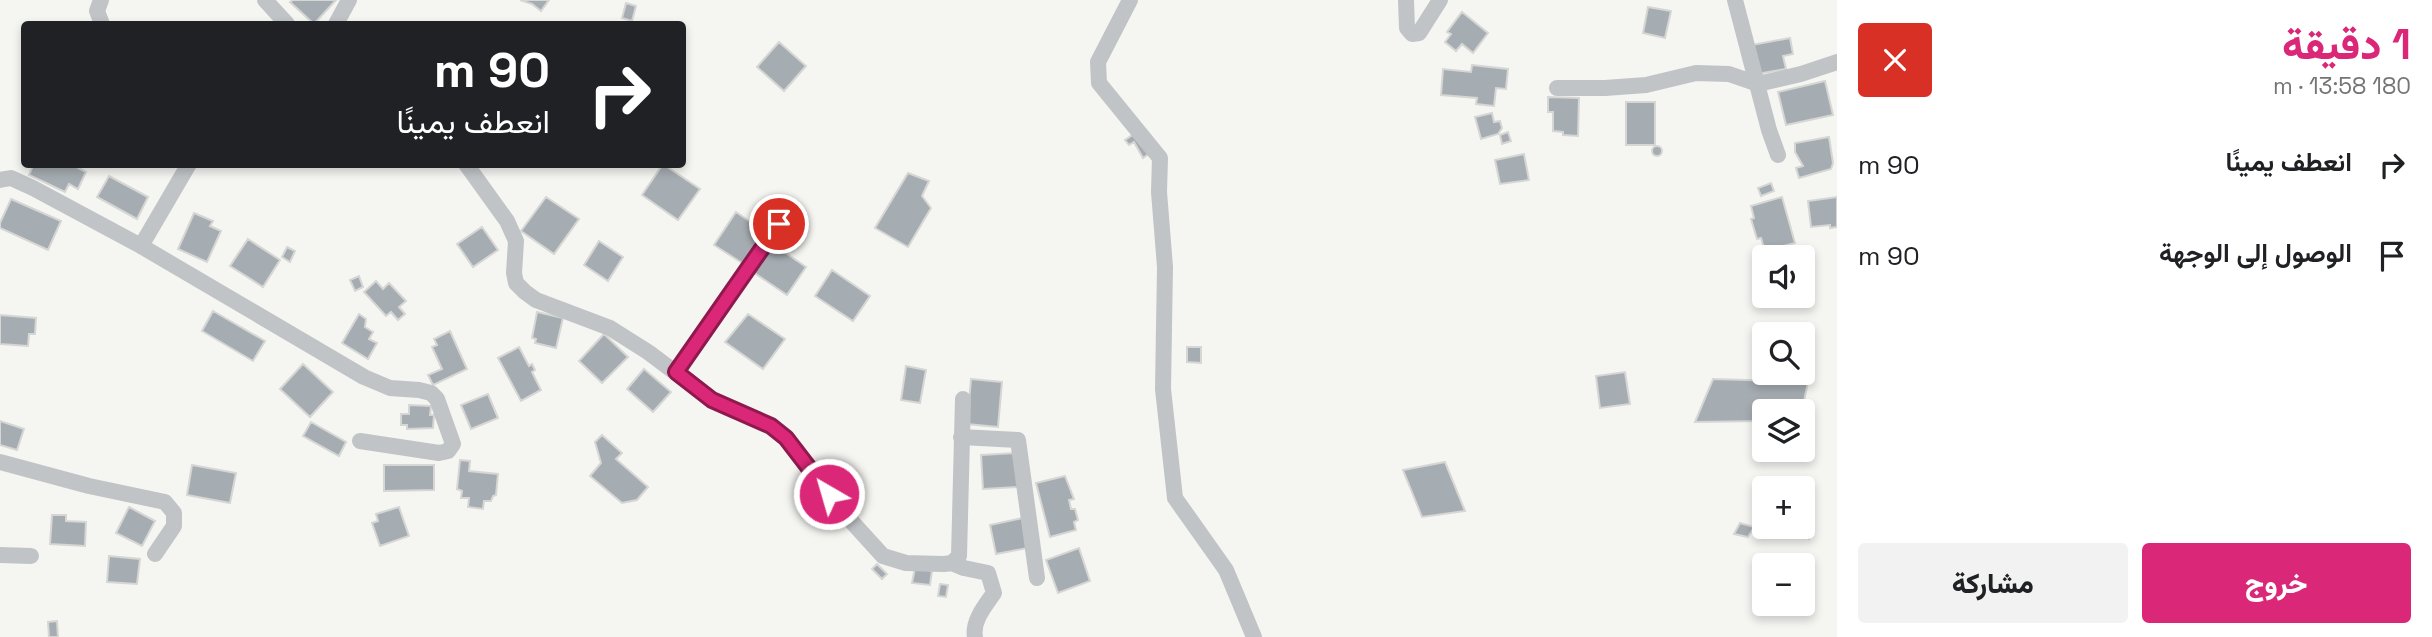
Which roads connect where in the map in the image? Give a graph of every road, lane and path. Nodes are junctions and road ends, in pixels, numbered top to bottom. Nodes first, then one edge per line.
1 (101, 0) edge
2 (265, 0) edge
3 (349, 0) edge
4 (1130, 0) edge
5 (1406, 0) edge
6 (1440, 0) edge
7 (1735, 0) edge
8 (101, 21) edge
9 (283, 21) edge
10 (338, 21) edge
11 (1837, 62) edge
12 (1758, 84) junction
13 (1557, 88) dead end
14 (1778, 155) dead end
15 (187, 168) edge
16 (469, 168) edge
17 (0, 180) edge
18 (779, 224) dead end
19 (141, 246) junction
20 (676, 372) junction
21 (963, 399) dead end
22 (961, 437) junction
23 (360, 441) dead end
24 (0, 462) edge
25 (155, 554) dead end
26 (0, 555) edge
27 (31, 556) dead end
28 (952, 562) junction
29 (1038, 578) dead end
30 (975, 637) edge
31 (1254, 637) edge

1 - 8 street
2 - 9 street
3 - 10 street
4 - 31 street
5 - 6 street
7 - 12 street
11 - 12 street
12 - 13 street
12 - 14 street
15 - 19 street
16 - 20 street
17 - 19 street
18 - 20 street
19 - 23 street
20 - 28 street
21 - 22 street
22 - 28 street
22 - 29 street
24 - 25 street
26 - 27 street
28 - 30 street

